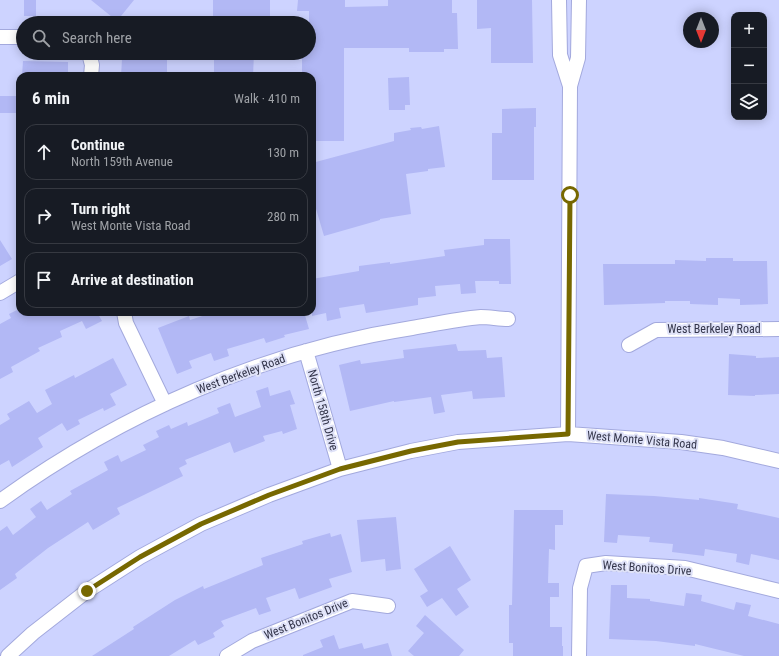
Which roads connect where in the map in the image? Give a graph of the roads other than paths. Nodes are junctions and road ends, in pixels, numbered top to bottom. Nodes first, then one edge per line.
1 (559, 0) edge
2 (579, 0) edge
3 (0, 37) edge
4 (16, 37) edge
5 (91, 60) edge
6 (92, 72) edge
7 (570, 86) junction
8 (16, 283) edge
9 (0, 293) edge
10 (125, 316) edge
11 (508, 319) dead end
12 (779, 329) edge
13 (629, 345) dead end
14 (306, 351) junction
15 (165, 404) junction
16 (568, 434) junction
17 (779, 461) edge
18 (340, 469) junction
19 (0, 501) edge
20 (779, 591) edge
21 (388, 606) dead end
22 (8, 656) edge
23 (227, 656) edge
24 (579, 656) edge

1 - 7 street
2 - 7 street
3 - 4 street
5 - 6 street
7 - 16 street
8 - 9 street
10 - 15 street
11 - 14 street, West Berkeley Road
12 - 13 street, West Berkeley Road
14 - 15 street, West Berkeley Road
14 - 18 street, North 158th Drive
15 - 19 street, West Berkeley Road
16 - 17 street, West Monte Vista Road
16 - 18 street, West Monte Vista Road
18 - 22 street, West Monte Vista Road
20 - 24 street, West Bonitos Drive
21 - 23 street, West Bonitos Drive

